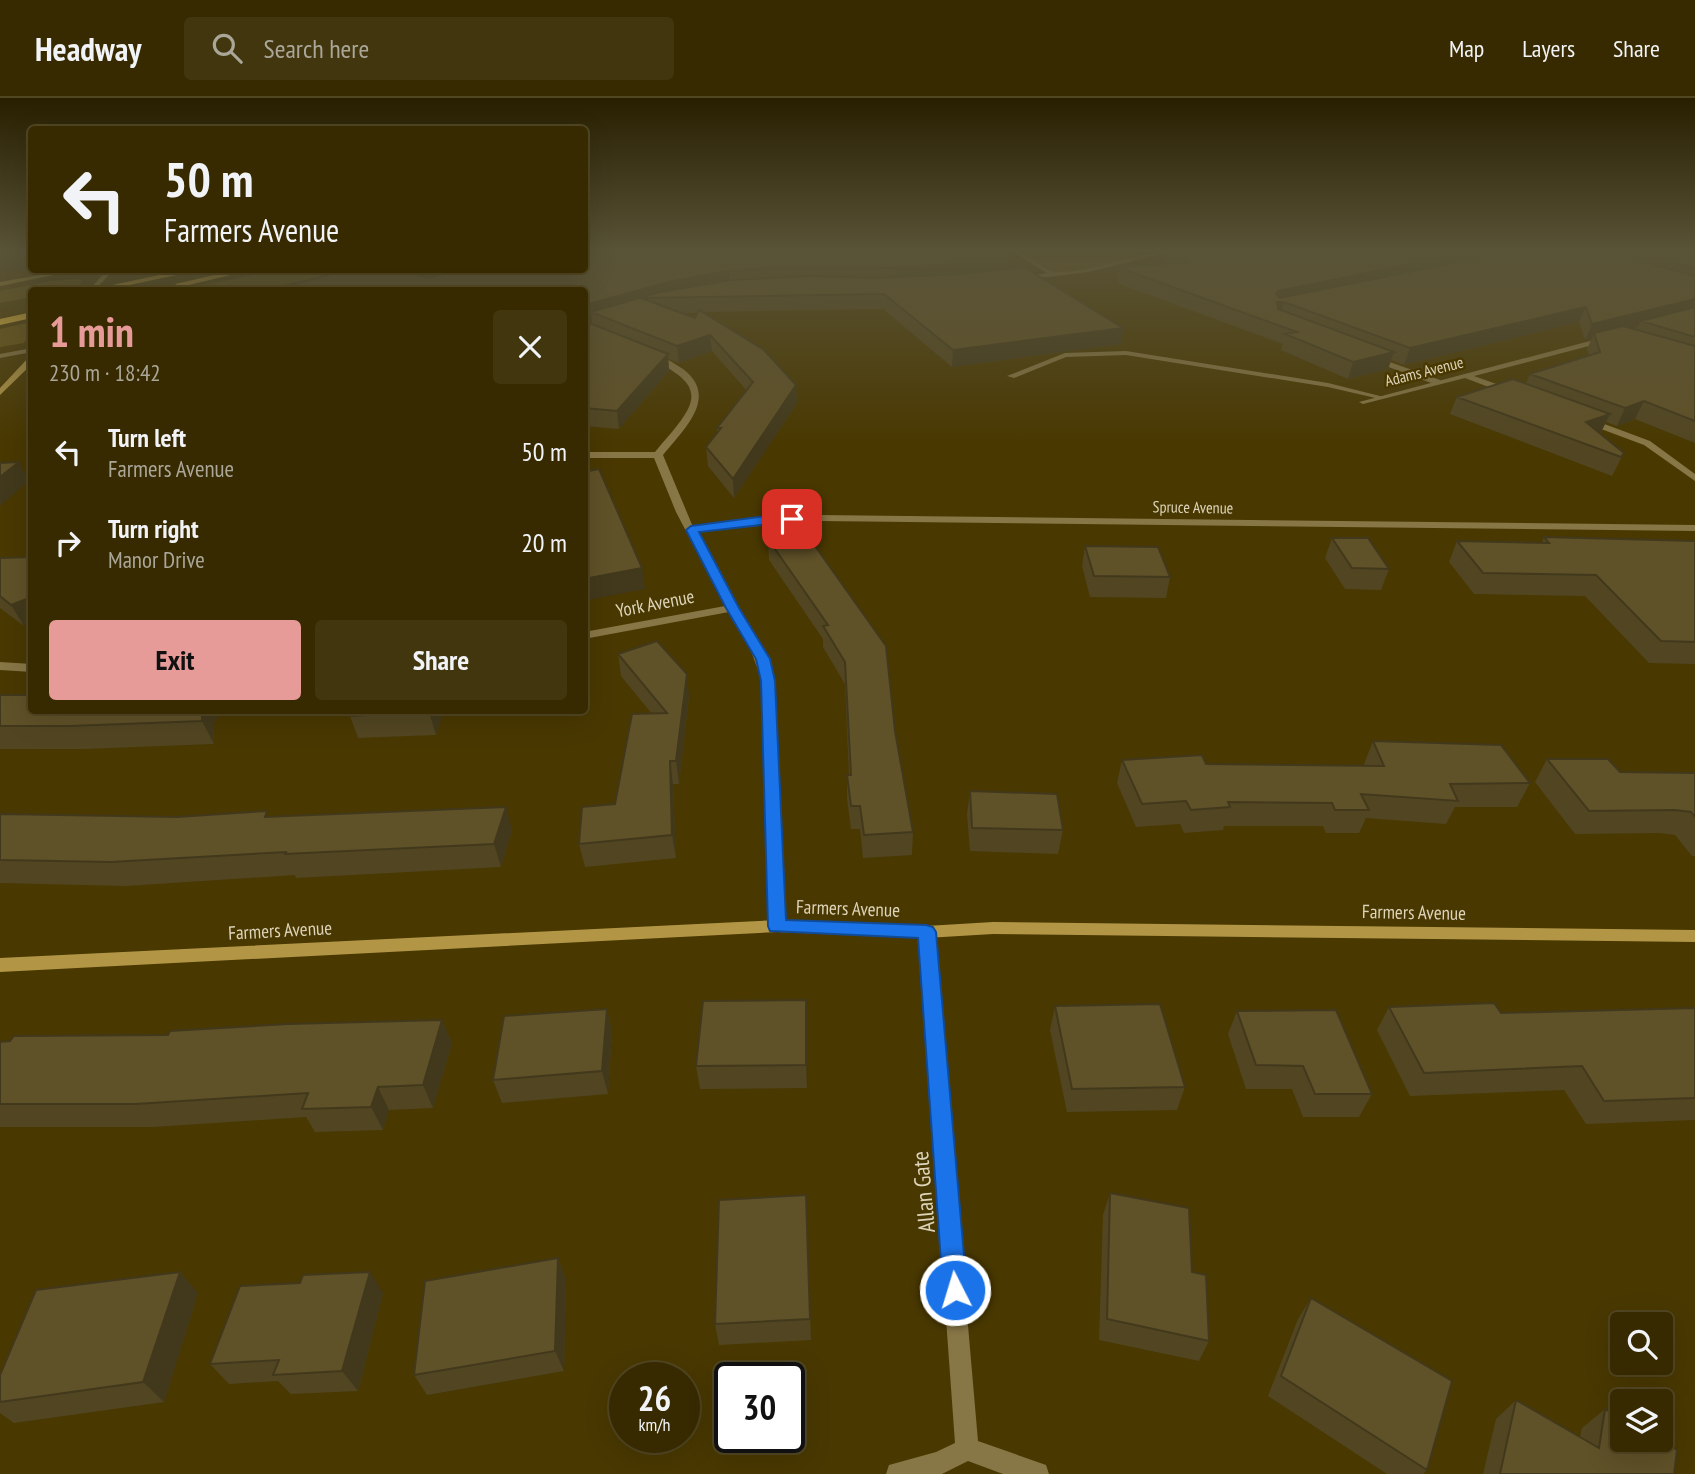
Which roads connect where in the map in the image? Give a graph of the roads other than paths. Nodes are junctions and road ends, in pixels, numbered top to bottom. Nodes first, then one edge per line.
1 (26, 316) edge
2 (0, 322) edge
3 (1617, 337) edge
4 (28, 351) edge
5 (640, 351) edge
6 (1366, 355) edge
7 (0, 356) edge
8 (28, 363) edge
9 (1465, 375) junction
10 (1011, 376) dead end
11 (1437, 382) junction
12 (0, 393) edge
13 (1517, 394) edge
14 (1380, 397) junction
15 (1363, 402) dead end
16 (1582, 419) edge
17 (588, 455) edge
18 (658, 455) junction
19 (1695, 478) edge
20 (1695, 528) edge
21 (691, 530) junction
22 (732, 608) junction
23 (588, 635) edge
24 (0, 666) edge
25 (28, 668) edge
26 (777, 926) junction
27 (926, 932) junction
28 (1695, 936) edge
29 (0, 965) edge
30 (967, 1449) junction
31 (898, 1474) edge
32 (1037, 1474) edge

1 - 2 highway
3 - 9 street, Adams Avenue
4 - 7 street
5 - 18 street
6 - 11 street
8 - 12 street
9 - 11 street, Adams Avenue
9 - 13 street
10 - 14 street
11 - 14 street, Adams Avenue
14 - 15 street, Adams Avenue
16 - 19 street
17 - 18 street
18 - 21 street
20 - 21 street, Spruce Avenue
21 - 22 street
22 - 23 street, York Avenue
22 - 26 street
24 - 25 street
26 - 27 street, Farmers Avenue
26 - 29 street, Farmers Avenue
27 - 28 street, Farmers Avenue
27 - 30 street, Allan Gate
30 - 31 street
30 - 32 street

